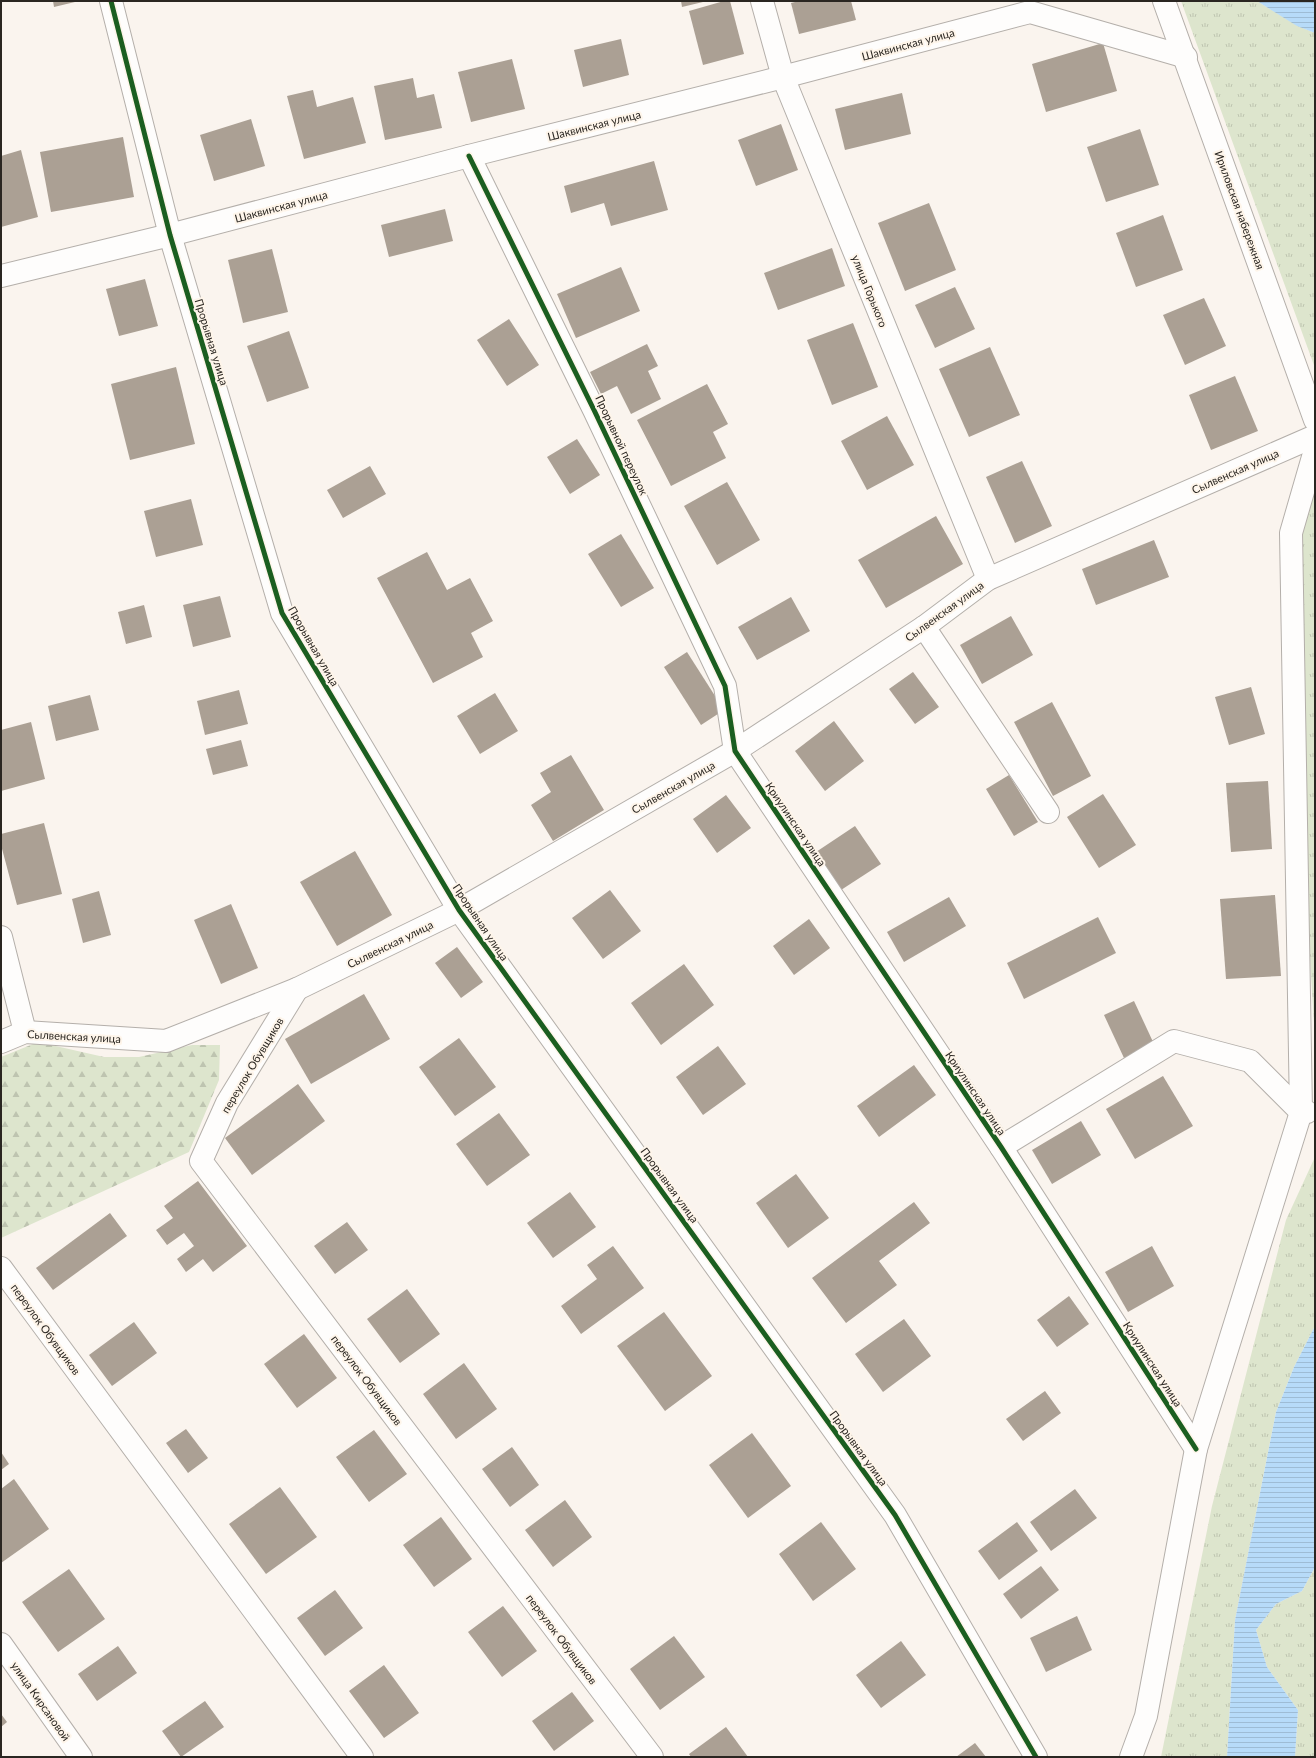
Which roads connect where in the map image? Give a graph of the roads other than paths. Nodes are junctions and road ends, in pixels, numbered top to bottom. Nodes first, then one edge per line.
1 (111, 1) edge
2 (762, 1) edge
3 (1164, 1) edge
4 (1186, 57) junction
5 (783, 77) junction
6 (469, 156) junction
7 (170, 235) junction
8 (1, 276) edge
9 (1315, 420) edge
10 (1315, 436) edge
11 (1315, 450) edge
12 (988, 578) junction
13 (924, 627) junction
14 (735, 751) junction
15 (1048, 812) dead end
16 (460, 910) junction
17 (1, 937) edge
18 (297, 989) junction
19 (25, 1032) junction
20 (1, 1042) edge
21 (1308, 1112) edge
22 (1001, 1147) junction
23 (1, 1268) edge
24 (1196, 1450) junction
25 (1, 1644) edge
26 (81, 1757) edge
27 (362, 1757) edge
28 (652, 1757) edge
29 (1036, 1757) edge
30 (1131, 1757) edge

1 - 7 street, Прорывная улица
2 - 5 street, улица Горького
3 - 4 street, Ириловская набережная
4 - 5 street, Шаквинская улица
4 - 9 street, Ириловская набережная
5 - 6 street, Шаквинская улица
5 - 12 street, улица Горького
6 - 7 street, Шаквинская улица
6 - 14 street, Прорывной переулок
7 - 8 street, Шаквинская улица
7 - 16 street, Прорывная улица
10 - 12 street, Сылвенская улица
11 - 21 street
12 - 13 street, Сылвенская улица
13 - 14 street, Сылвенская улица
13 - 15 street
14 - 16 street, Сылвенская улица
14 - 22 street, Криулинская улица
16 - 18 street, Сылвенская улица
16 - 29 street, Прорывная улица
17 - 19 street
18 - 19 street, Сылвенская улица
18 - 28 street, переулок Обувщиков
19 - 20 street, Сылвенская улица
21 - 22 street
21 - 24 street
22 - 24 street, Криулинская улица
23 - 27 street, переулок Обувщиков
24 - 30 street
25 - 26 street, улица Кирсановой

